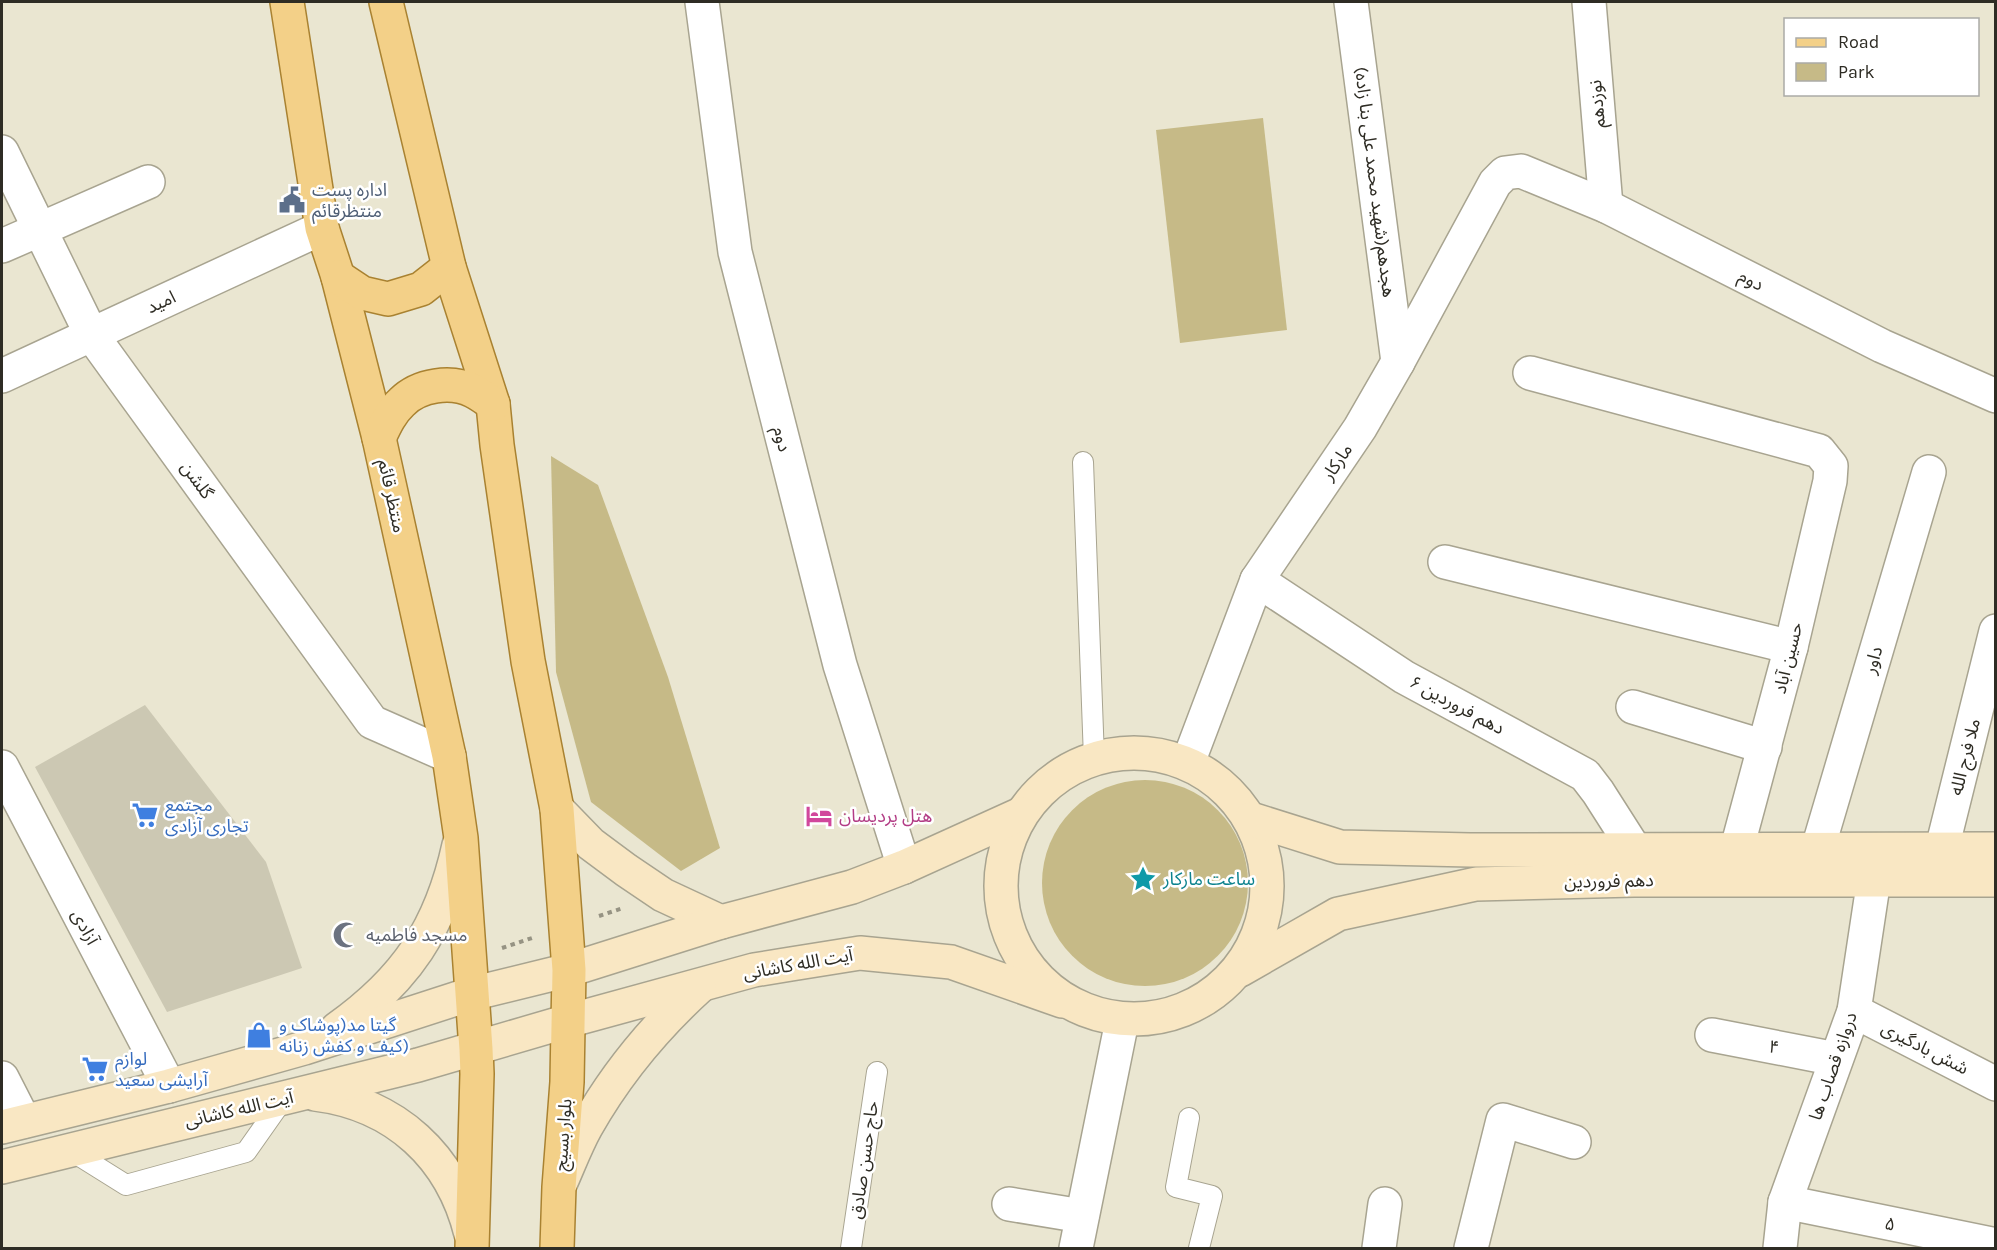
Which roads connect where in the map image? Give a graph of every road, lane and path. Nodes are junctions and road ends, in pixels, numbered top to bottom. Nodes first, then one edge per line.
1 (287, 2) edge
2 (386, 2) edge
3 (702, 2) edge
4 (1351, 2) edge
5 (1589, 2) edge
6 (2, 152) edge
7 (1505, 173) joint
8 (148, 182) dead end
9 (1606, 206) junction
10 (322, 228) junction
11 (39, 229) junction
12 (2, 246) edge
13 (449, 267) junction
14 (338, 277) junction
15 (91, 334) junction
16 (1398, 362) junction
17 (1530, 373) dead end
18 (2, 376) edge
19 (1995, 396) edge
20 (493, 404) junction
21 (379, 438) junction
22 (1083, 462) dead end
23 (1929, 471) dead end
24 (1445, 562) dead end
25 (1257, 580) junction
26 (1995, 631) edge
27 (1791, 647) junction
28 (1633, 707) dead end
29 (1765, 747) junction
30 (449, 756) junction
31 (1094, 758) junction
32 (1189, 760) junction
33 (2, 767) edge
34 (557, 809) junction
35 (1021, 814) junction
36 (1251, 819) junction
37 (461, 838) junction
38 (1737, 848) junction
39 (1818, 848) junction
40 (1635, 849) junction
41 (1942, 849) junction
42 (1995, 849) edge
43 (904, 867) junction
44 (1874, 879) junction
45 (1995, 880) edge
46 (663, 895) junction
47 (721, 922) junction
48 (566, 927) junction
49 (469, 959) junction
50 (569, 970) junction
51 (1240, 970) junction
52 (702, 985) junction
53 (471, 994) junction
54 (1062, 1001) junction
55 (1854, 1011) junction
56 (568, 1021) junction
57 (1122, 1021) junction
58 (1712, 1035) dead end
59 (304, 1048) junction
60 (476, 1049) junction
61 (1836, 1059) junction
62 (877, 1072) dead end
63 (2, 1077) edge
64 (1995, 1084) edge
65 (169, 1086) junction
66 (294, 1096) junction
67 (1189, 1118) dead end
68 (13, 1124) edge
69 (1574, 1142) dead end
70 (70, 1150) junction
71 (2, 1167) edge
72 (559, 1187) junction
73 (1785, 1202) junction
74 (1009, 1204) dead end
75 (1385, 1204) dead end
76 (1082, 1216) junction
77 (472, 1244) edge
78 (1995, 1245) edge
79 (557, 1248) edge
80 (851, 1248) edge
81 (1076, 1248) edge
82 (1199, 1248) edge
83 (1379, 1248) edge
84 (1471, 1248) edge
85 (1780, 1248) edge

1 - 10 main road, منتظر قائم
2 - 13 main road
3 - 43 street, دوم
4 - 16 street, هجدهم(شهید محمد علی بنا زاده)
5 - 9 street, نوزدهم
6 - 11 street, گلشن
7 - 9 street, دوم
7 - 16 street, مارکار
8 - 11 street
9 - 19 street, دوم
10 - 14 main road, منتظر قائم
10 - 15 street, امید
11 - 12 street
11 - 15 street, گلشن
13 - 14 main road
13 - 20 main road
14 - 21 main road, منتظر قائم
15 - 18 street, امید
15 - 30 street, گلشن
16 - 25 street, مارکار
17 - 27 street, حسین آباد
20 - 21 main road
20 - 34 main road
21 - 30 main road, منتظر قائم
22 - 31 lane
23 - 39 street, داور
24 - 27 street
25 - 32 street, مارکار
25 - 40 street, دهم فروردین ۶
26 - 41 street, ملا فرج الله
27 - 29 street, حسین آباد
28 - 29 street
29 - 38 street, حسین آباد
30 - 37 main road, منتظر قائم
31 - 32 main road
31 - 35 main road
32 - 36 main road
33 - 65 street, آزادی
34 - 46 main road
34 - 48 main road
35 - 43 main road
35 - 54 main road
36 - 40 main road, دهم فروردین
36 - 51 main road
37 - 49 main road, منتظر قائم
37 - 59 main road
38 - 39 main road, دهم فروردین
38 - 40 main road, دهم فروردین
39 - 41 main road, دهم فروردین
41 - 42 main road, دهم فروردین
43 - 47 main road
44 - 45 main road, دهم فروردین
44 - 51 main road, دهم فروردین
44 - 55 street, دروازه قصاب ها
46 - 47 main road
46 - 48 path
47 - 50 main road
48 - 49 path
48 - 50 main road
49 - 53 main road, منتظر قائم
50 - 53 main road
50 - 56 main road, بلوار بسیج
51 - 57 main road
52 - 54 main road, آیت الله کاشانی
52 - 56 main road, آیت الله کاشانی
52 - 72 main road
53 - 59 main road
53 - 60 main road, منتظر قائم
54 - 57 main road, آیت الله کاشانی
55 - 61 street, دروازه قصاب ها
55 - 64 street, شش بادگیری
56 - 60 main road, آیت الله کاشانی
56 - 72 main road, بلوار بسیج
57 - 76 street
58 - 61 street, ۴
59 - 65 main road
60 - 66 main road, آیت الله کاشانی
60 - 77 main road
61 - 73 street, دروازه قصاب ها
62 - 80 lane, حاج حسن صادق
63 - 68 street
65 - 68 main road
66 - 70 main road, آیت الله کاشانی
66 - 70 lane
66 - 77 main road
67 - 82 lane
69 - 84 street
70 - 71 main road, آیت الله کاشانی
72 - 79 main road, بلوار بسیج
73 - 78 street, ۵
73 - 85 street, دروازه قصاب ها
74 - 76 street
75 - 83 street
76 - 81 street

